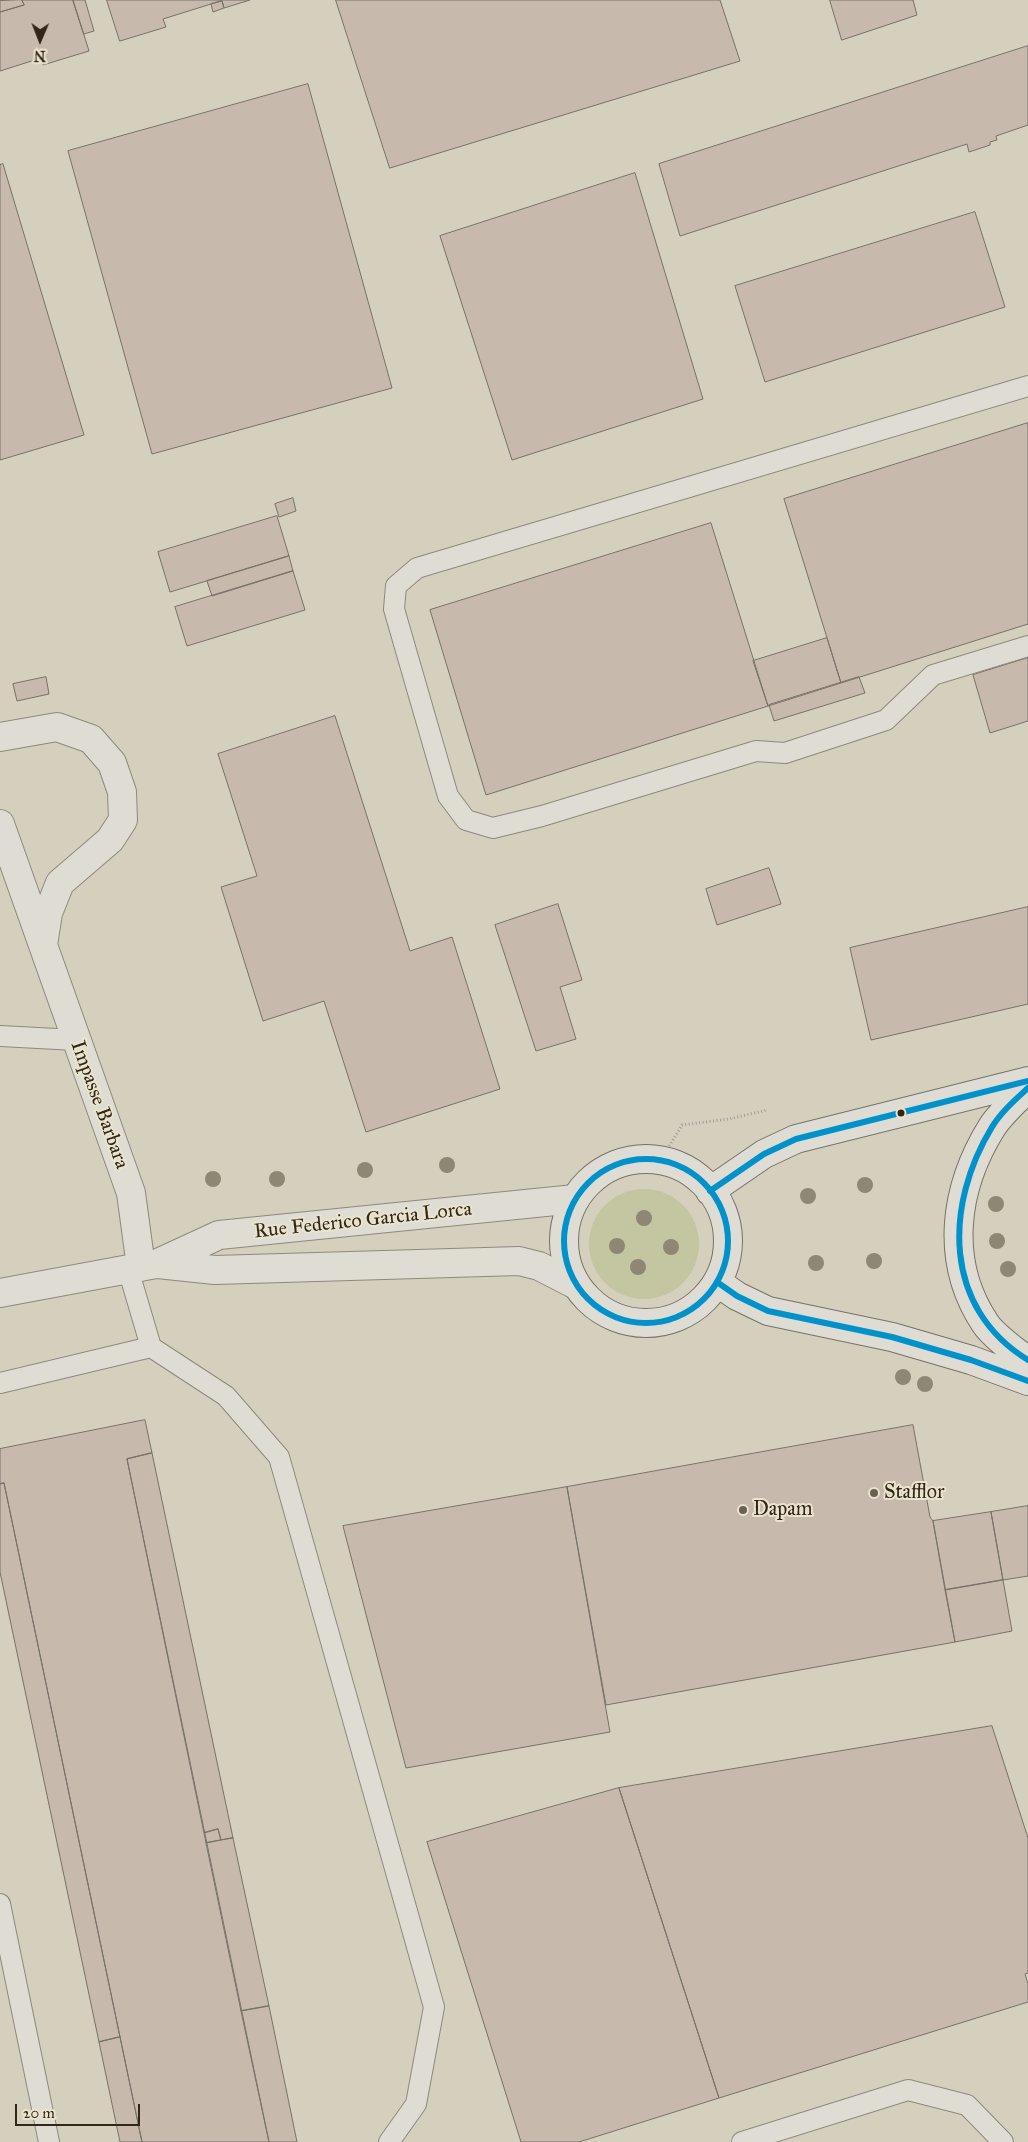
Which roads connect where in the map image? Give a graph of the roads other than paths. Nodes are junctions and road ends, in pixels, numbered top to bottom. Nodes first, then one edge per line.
1 (1028, 386) edge
2 (1028, 646) edge
3 (0, 737) edge
4 (0, 824) edge
5 (43, 946) junction
6 (0, 1036) edge
7 (76, 1040) junction
8 (1028, 1081) edge
9 (1028, 1088) edge
10 (710, 1191) junction
11 (575, 1199) junction
12 (142, 1267) junction
13 (717, 1282) junction
14 (576, 1285) junction
15 (0, 1293) edge
16 (151, 1347) junction
17 (1028, 1360) edge
18 (1028, 1382) edge
19 (0, 1383) edge
20 (0, 1904) edge
21 (49, 2142) edge
22 (389, 2142) edge
23 (742, 2142) edge
24 (1003, 2142) edge

1 - 2 lane
3 - 5 street, Impasse Barbara
4 - 5 street, Impasse Barbara
5 - 7 street, Impasse Barbara
6 - 7 lane
7 - 12 street, Impasse Barbara
8 - 10 street
9 - 17 street
10 - 11 street
10 - 13 street
11 - 12 street, Rue Federico Garcia Lorca
11 - 14 street
12 - 14 street, Rue Federico Garcia Lorca
12 - 15 street, Rue Federico Garcia Lorca
12 - 16 lane
13 - 14 street
13 - 18 street
16 - 19 lane
16 - 22 lane
20 - 21 lane
23 - 24 lane

